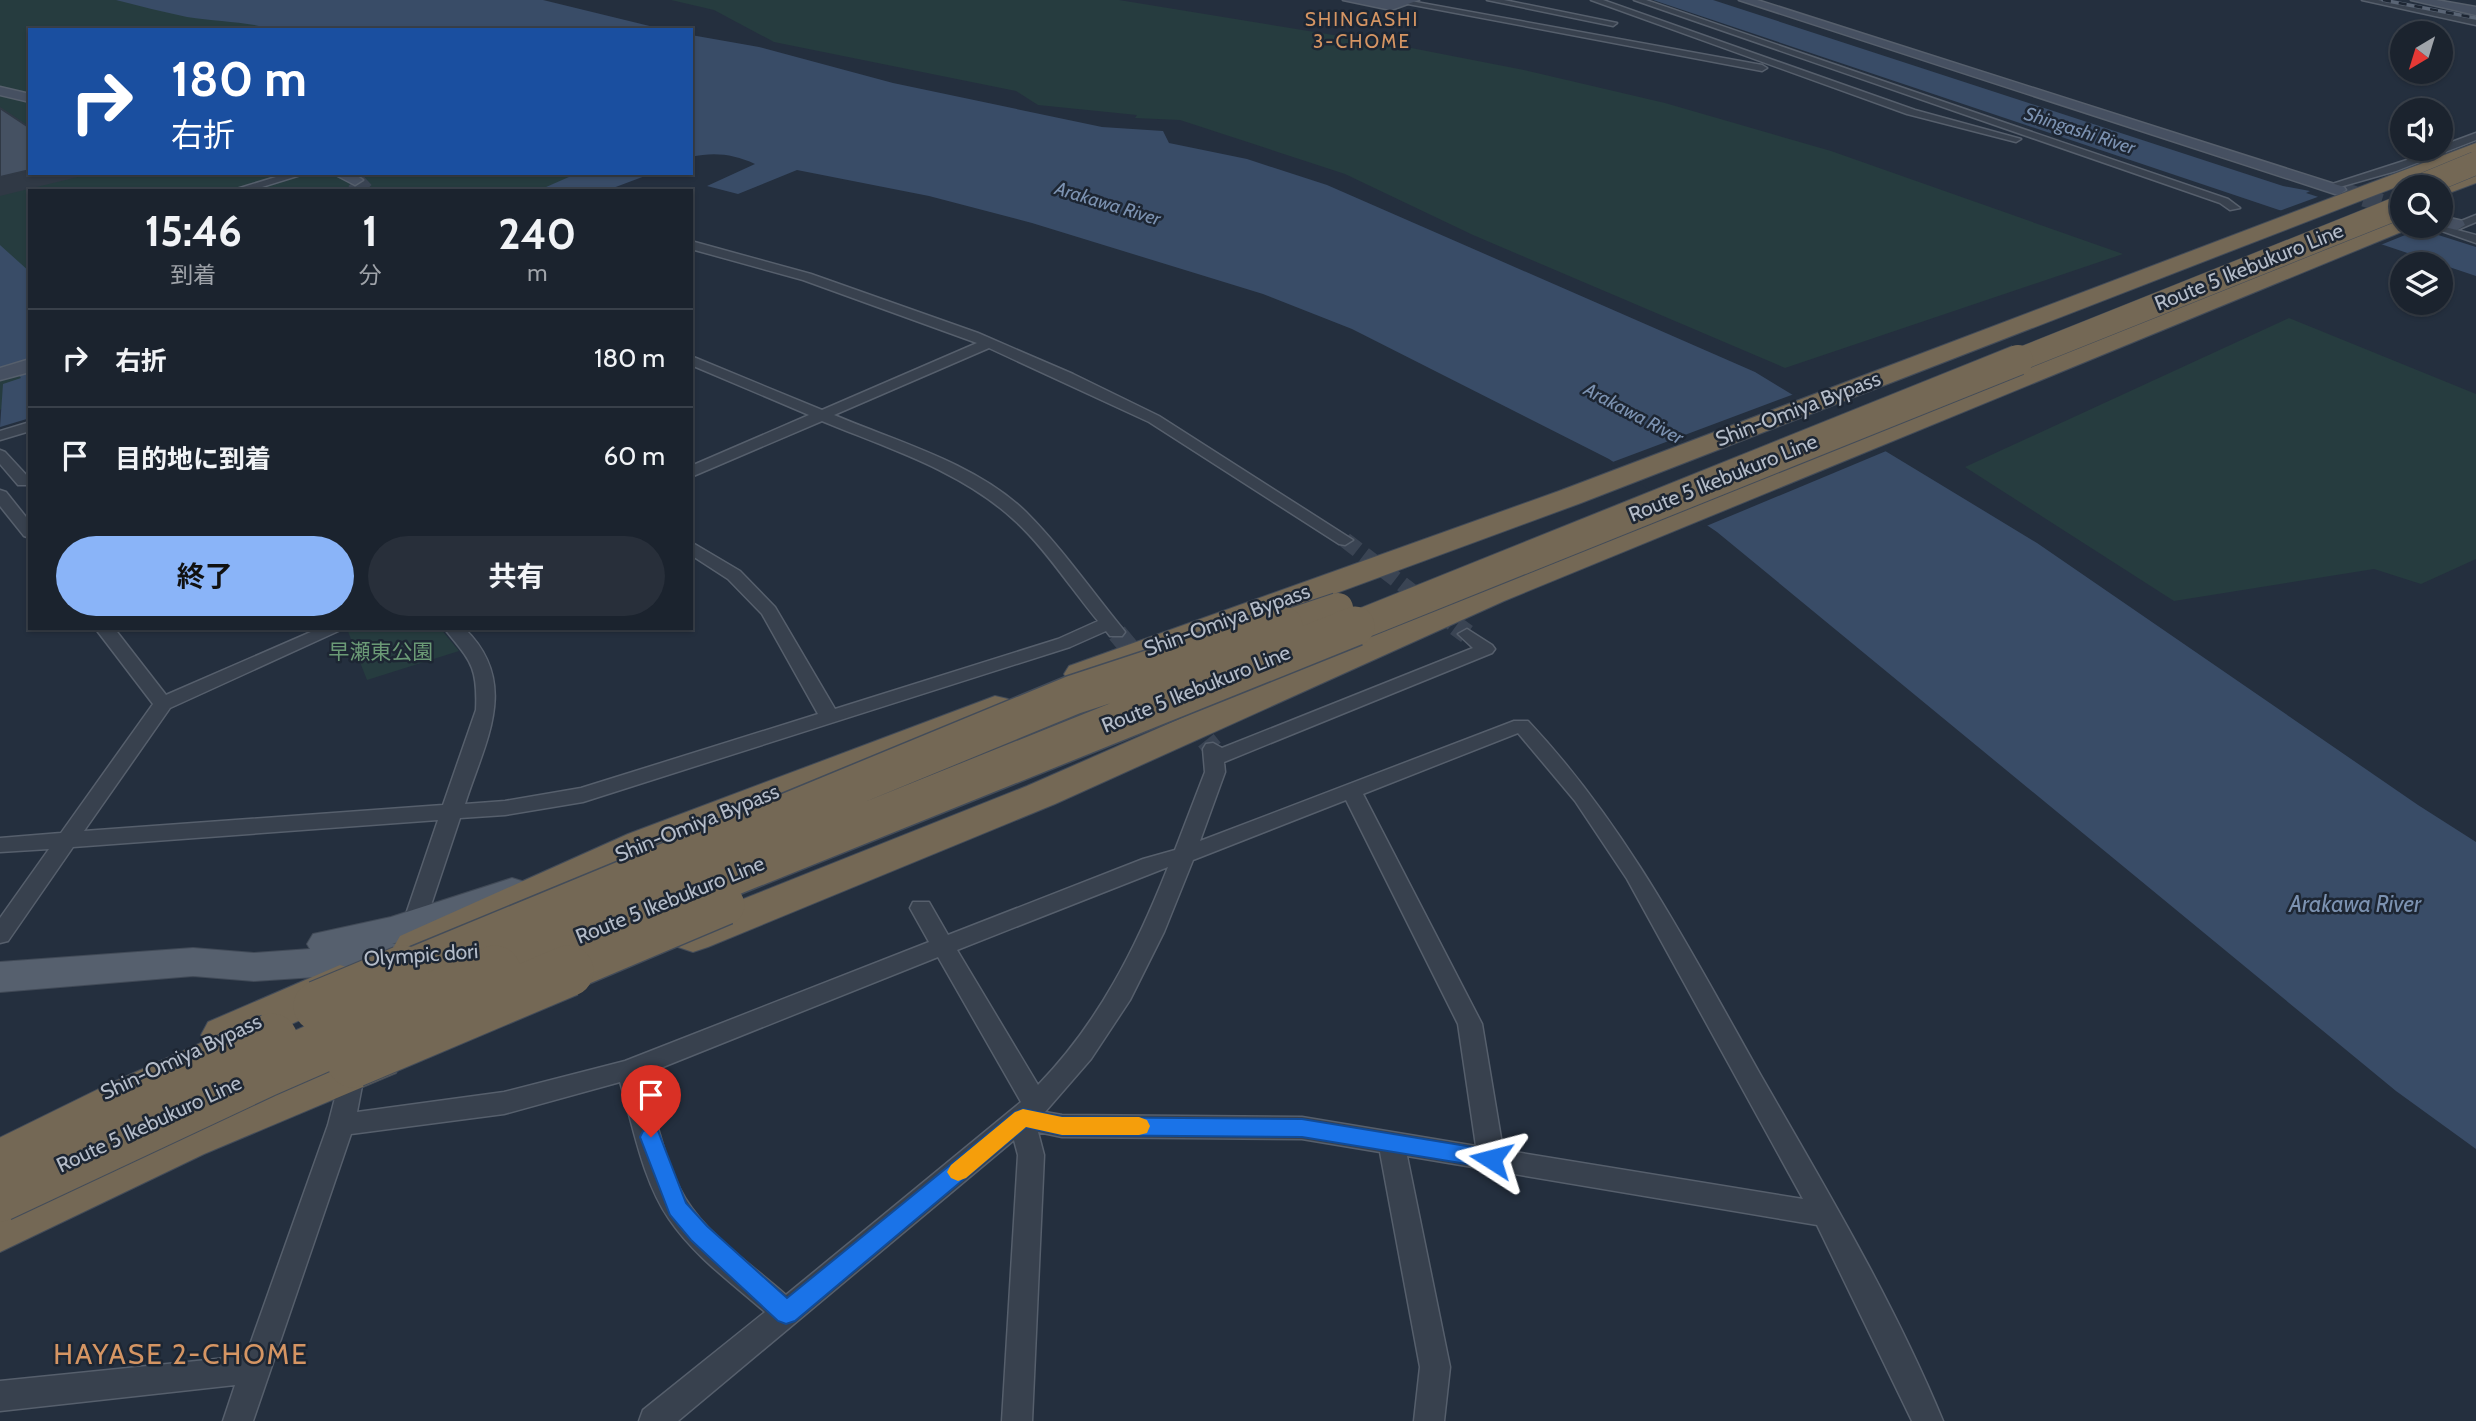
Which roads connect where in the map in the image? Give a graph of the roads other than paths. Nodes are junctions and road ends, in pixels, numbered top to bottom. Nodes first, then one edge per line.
1 (1349, 0) edge
2 (1490, 0) edge
3 (1526, 0) edge
4 (1595, 0) edge
5 (1745, 0) edge
6 (2366, 0) edge
7 (2417, 0) edge
8 (2430, 0) edge
9 (2439, 0) edge
10 (2455, 0) edge
11 (1411, 1) edge
12 (1643, 2) edge
13 (1516, 5) junction
14 (2476, 7) edge
15 (1619, 8) junction
16 (1633, 13) junction
17 (1488, 17) junction
18 (2476, 22) edge
19 (1473, 23) dead end
20 (1613, 23) junction
21 (1674, 28) junction
22 (1663, 34) dead end
23 (1587, 36) junction
24 (1652, 40) dead end
25 (1573, 42) dead end
26 (1772, 44) junction
27 (1640, 46) junction
28 (1737, 50) junction
29 (1777, 64) junction
30 (1865, 76) junction
31 (1831, 83) junction
32 (0, 91) edge
33 (28, 98) edge
34 (2026, 133) junction
35 (2476, 136) edge
36 (2476, 149) edge
37 (2476, 163) edge
38 (295, 175) edge
39 (2447, 175) edge
40 (2476, 176) edge
41 (2453, 185) edge
42 (242, 189) edge
43 (2340, 191) junction
44 (2476, 192) edge
45 (2390, 198) edge
46 (2453, 202) edge
47 (2234, 208) dead end
48 (2390, 211) edge
49 (2476, 218) edge
50 (2453, 222) edge
51 (2390, 228) edge
52 (2453, 232) edge
53 (2476, 239) edge
54 (693, 246) edge
55 (988, 343) junction
56 (693, 361) edge
57 (28, 366) edge
58 (0, 373) edge
59 (821, 415) junction
60 (28, 427) edge
61 (0, 436) edge
62 (0, 455) edge
63 (693, 471) edge
64 (27, 481) edge
65 (0, 490) edge
66 (0, 495) edge
67 (28, 530) edge
68 (1345, 540) tunnel mouth
69 (693, 548) edge
70 (1399, 598) junction
71 (106, 630) edge
72 (331, 630) edge
73 (455, 630) edge
74 (1467, 634) tunnel mouth
75 (163, 704) junction
76 (830, 718) junction
77 (1351, 790) junction
78 (452, 812) junction
79 (67, 840) junction
80 (0, 845) edge
81 (1182, 856) junction
82 (835, 880) junction
83 (921, 908) dead end
84 (0, 935) edge
85 (403, 941) junction
86 (944, 947) junction
87 (0, 977) edge
88 (353, 1066) junction
89 (629, 1070) junction
90 (131, 1081) junction
91 (1029, 1112) junction
92 (341, 1125) junction
93 (1391, 1143) junction
94 (0, 1144) edge
95 (1491, 1159) junction
96 (0, 1166) edge
97 (0, 1196) edge
98 (1826, 1215) junction
99 (0, 1229) edge
100 (786, 1313) junction
101 (256, 1369) junction
102 (0, 1396) edge
103 (238, 1421) edge
104 (654, 1421) edge
105 (1017, 1421) edge
106 (1429, 1421) edge
107 (1928, 1421) edge

1 - 11 street
2 - 13 street
3 - 13 street
4 - 15 street
5 - 43 street
6 - 18 street
7 - 14 street
8 - 14 street
9 - 14 street
10 - 14 street
11 - 17 street
12 - 15 street
12 - 26 street
13 - 17 street
13 - 20 street
15 - 16 street
16 - 20 street
16 - 21 street
17 - 19 street
17 - 23 street
20 - 23 street
21 - 22 street
21 - 28 street
23 - 25 street
23 - 27 street
24 - 27 street
26 - 28 street
26 - 30 street
27 - 29 street
28 - 29 street
29 - 31 street
30 - 31 street
30 - 34 street
31 - 34 street
32 - 33 street
34 - 47 street
35 - 43 street
36 - 43 highway, Shin-Omiya Bypass
37 - 39 highway, bridge
38 - 42 street
40 - 41 highway
43 - 85 highway, Shin-Omiya Bypass
44 - 46 highway
45 - 70 highway, Route 5 Ikebukuro Line
48 - 70 highway, Route 5 Ikebukuro Line, bridge
49 - 50 street
51 - 82 highway
52 - 53 street
54 - 55 street
55 - 59 street
55 - 68 street
56 - 59 street
57 - 58 street
59 - 63 street
59 - 76 street
60 - 61 street
62 - 64 street
64 - 65 street
66 - 67 street
69 - 76 street
70 - 88 highway, bridge
70 - 90 highway, bridge
70 - 96 highway, Route 5 Ikebukuro Line, bridge
70 - 97 highway, Route 5 Ikebukuro Line, bridge
71 - 75 street
72 - 75 street
73 - 78 street
74 - 81 street
75 - 79 street
76 - 78 street
77 - 81 street
77 - 95 street
77 - 98 street
78 - 79 street
78 - 85 street
79 - 80 street
79 - 84 street
81 - 86 street
81 - 91 street
82 - 85 main road, Olympic dori
82 - 88 highway
83 - 86 street
85 - 87 main road, Olympic dori
85 - 90 highway, Shin-Omiya Bypass
86 - 89 street
86 - 91 street
88 - 92 street
88 - 99 highway
89 - 92 street
89 - 100 street
90 - 94 highway, Shin-Omiya Bypass
91 - 93 street
91 - 100 street
91 - 105 street
92 - 101 street
93 - 95 street
93 - 106 street
95 - 98 street
98 - 107 street
100 - 104 street
101 - 102 street
101 - 103 street

